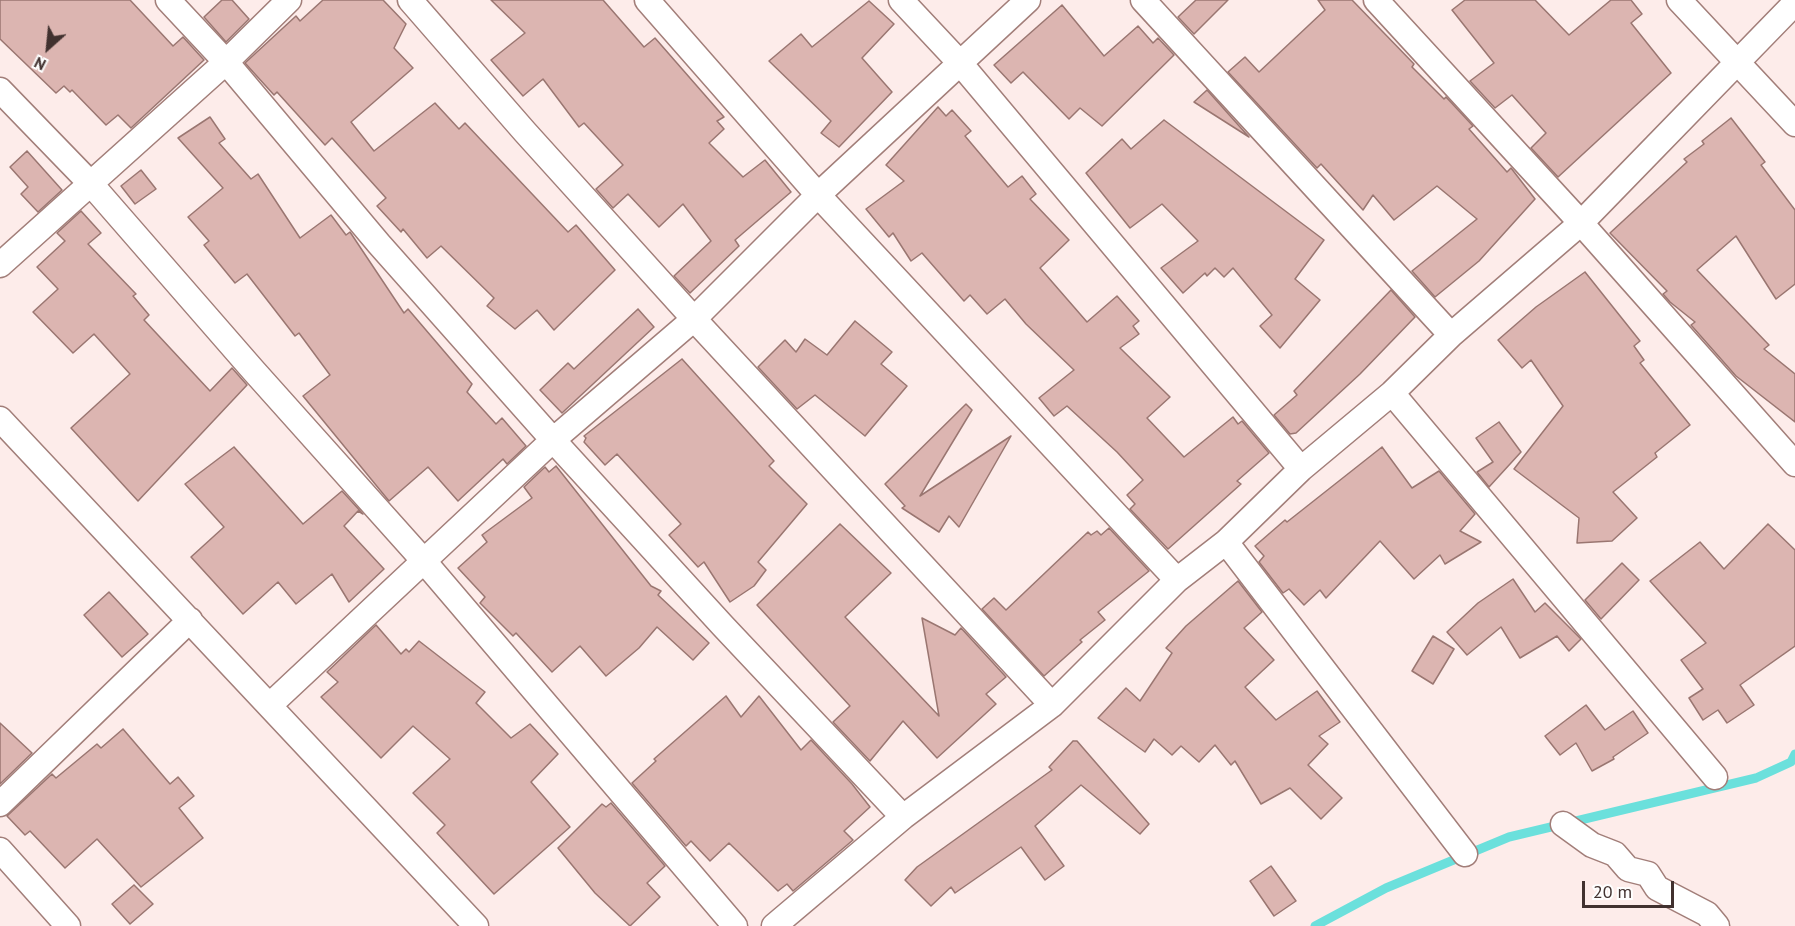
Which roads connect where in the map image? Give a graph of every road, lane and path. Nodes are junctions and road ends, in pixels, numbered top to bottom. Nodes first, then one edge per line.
1 (168, 0) edge
2 (289, 0) edge
3 (411, 0) edge
4 (647, 0) edge
5 (901, 0) edge
6 (1028, 0) edge
7 (1143, 0) edge
8 (1376, 0) edge
9 (1679, 0) edge
10 (1795, 3) edge
11 (1736, 61) junction
12 (226, 62) junction
13 (960, 63) junction
14 (0, 90) edge
15 (1795, 124) edge
16 (1795, 132) edge
17 (92, 184) junction
18 (818, 195) junction
19 (1581, 223) junction
20 (0, 265) edge
21 (694, 319) junction
22 (1451, 335) junction
23 (1392, 393) junction
24 (0, 419) edge
25 (553, 440) junction
26 (1795, 464) edge
27 (1301, 469) junction
28 (1226, 542) junction
29 (423, 560) junction
30 (1177, 580) junction
31 (190, 620) junction
32 (270, 705) junction
33 (1052, 705) junction
34 (1714, 777) dead end
35 (0, 804) edge
36 (903, 817) junction
37 (1563, 824) dead end
38 (0, 850) edge
39 (1465, 854) dead end
40 (68, 926) edge
41 (476, 926) edge
42 (735, 926) edge
43 (774, 926) edge
44 (1717, 926) edge

1 - 12 street
2 - 12 street
3 - 21 street
4 - 18 street
5 - 13 street
6 - 13 street
7 - 22 street
8 - 19 street
9 - 11 street
10 - 11 street
11 - 15 street
11 - 16 street
11 - 19 street
12 - 17 street
12 - 25 street
13 - 18 street
13 - 27 street
14 - 17 street
17 - 20 street
17 - 29 street
18 - 21 street
18 - 30 street
19 - 22 street
19 - 26 street
21 - 25 street
21 - 33 street
22 - 23 street
23 - 27 street
23 - 34 street
24 - 31 street
25 - 29 street
25 - 36 street
27 - 28 street
28 - 30 street
28 - 39 street
29 - 32 street
29 - 42 street
30 - 33 street
31 - 32 street
31 - 35 street
32 - 41 street
33 - 36 street
36 - 43 street
37 - 44 street
38 - 40 street

